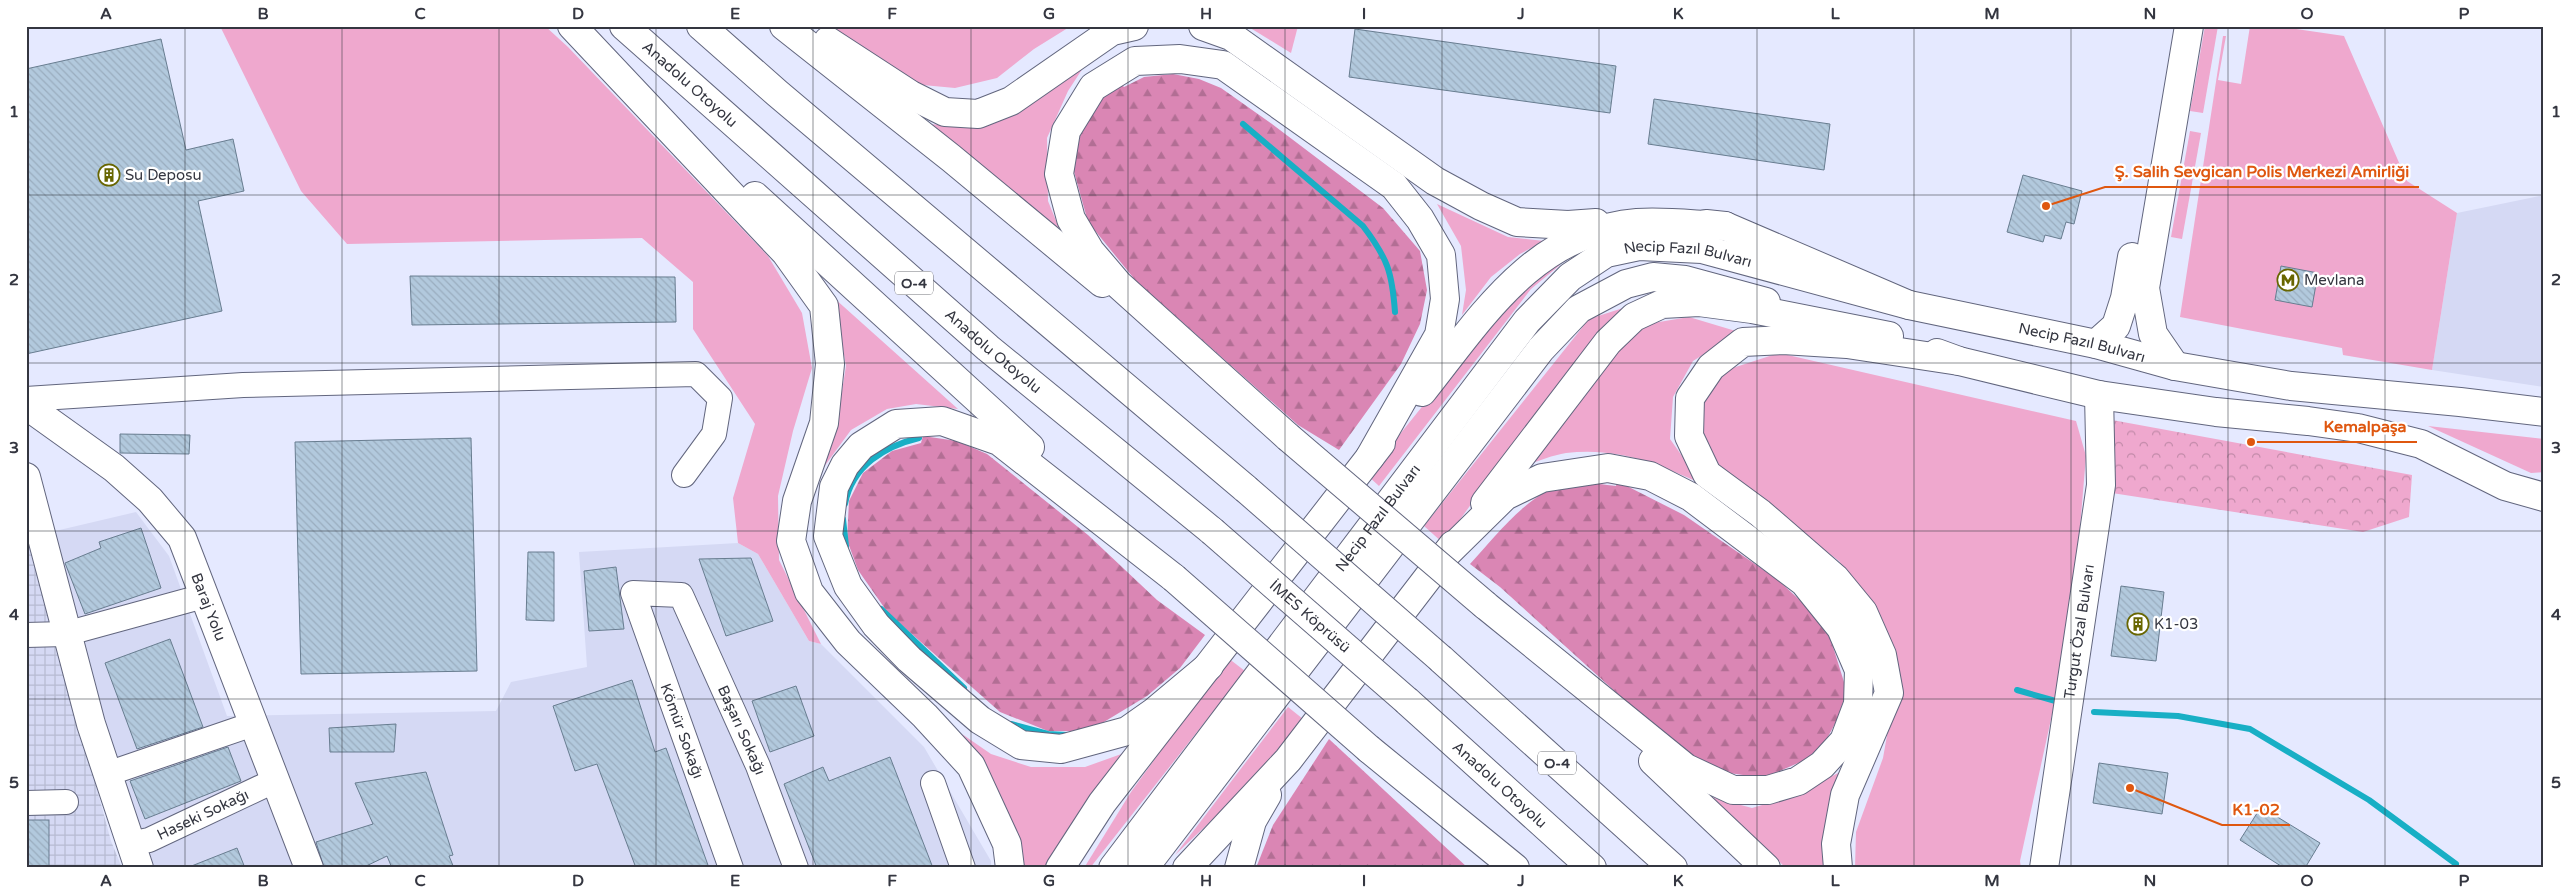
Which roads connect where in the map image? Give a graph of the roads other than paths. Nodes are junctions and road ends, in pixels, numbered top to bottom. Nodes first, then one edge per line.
1 (572, 26) edge
2 (624, 26) edge
3 (701, 26) edge
4 (784, 26) edge
5 (805, 26) edge
6 (1134, 26) edge
7 (1203, 26) edge
8 (2174, 26) edge
9 (2189, 26) edge
10 (591, 47) junction
11 (1725, 226) junction
12 (1909, 305) junction
13 (1889, 336) junction
14 (2096, 344) junction
15 (1959, 361) junction
16 (2175, 366) junction
17 (2100, 395) junction
18 (26, 399) edge
19 (26, 406) edge
20 (2510, 407) junction
21 (2544, 412) edge
22 (2544, 419) edge
23 (1288, 437) junction
24 (1370, 458) junction
25 (684, 475) dead end
26 (26, 477) edge
27 (2544, 483) edge
28 (2505, 486) junction
29 (2544, 498) edge
30 (1212, 531) joint
31 (1446, 554) junction
32 (1174, 578) junction
33 (633, 593) joint
34 (204, 596) junction
35 (1485, 605) junction
36 (65, 634) junction
37 (26, 635) edge
38 (1209, 666) junction
39 (1407, 701) joint
40 (253, 724) junction
41 (1369, 749) junction
42 (1288, 760) junction
43 (107, 774) junction
44 (274, 781) junction
45 (933, 783) dead end
46 (66, 802) dead end
47 (26, 803) edge
48 (135, 856) edge
49 (309, 868) edge
50 (732, 868) edge
51 (796, 868) edge
52 (963, 868) edge
53 (1010, 868) edge
54 (1060, 868) edge
55 (1113, 868) edge
56 (1144, 868) edge
57 (1187, 868) edge
58 (1239, 868) edge
59 (1494, 868) edge
60 (1515, 868) edge
61 (1592, 868) edge
62 (1674, 868) edge
63 (1766, 868) edge
64 (1838, 868) edge
65 (2044, 868) edge

1 - 10 main road
2 - 30 main road, Anadolu Otoyolu / O-4
3 - 62 main road, O-4, bridge
4 - 23 main road
5 - 6 main road
7 - 11 main road
8 - 14 main road
9 - 16 main road
10 - 32 main road
10 - 53 main road
11 - 12 main road
11 - 24 main road
12 - 14 main road, Necip Fazıl Bulvarı
12 - 55 main road, Necip Fazıl Bulvarı
13 - 15 main road, Necip Fazıl Bulvarı
13 - 31 main road
13 - 56 main road, Necip Fazıl Bulvarı
14 - 16 main road, Necip Fazıl Bulvarı
15 - 17 main road, Necip Fazıl Bulvarı
15 - 64 main road
16 - 20 main road, Necip Fazıl Bulvarı
17 - 28 main road, Necip Fazıl Bulvarı
17 - 65 main road, Turgut Özal Bulvarı
18 - 25 street
19 - 34 main road, Baraj Yolu
20 - 21 main road, Necip Fazıl Bulvarı
20 - 22 main road
23 - 24 main road
23 - 35 main road, bridge
24 - 38 main road
26 - 36 main road, Haseki Sokağı
27 - 28 main road
28 - 29 main road, Necip Fazıl Bulvarı
30 - 39 main road, İMES Köprüsü / O-4, bridge
31 - 35 main road
31 - 42 main road
32 - 38 main road
32 - 41 main road, bridge
33 - 50 street, Kömür Sokağı
33 - 51 street, Başarı Sokağı
34 - 36 street
34 - 40 main road, Baraj Yolu
35 - 63 main road
36 - 37 street
36 - 43 main road, Haseki Sokağı
38 - 54 main road
39 - 61 main road, Anadolu Otoyolu / O-4
40 - 43 street
40 - 44 main road, Baraj Yolu
41 - 59 main road
41 - 60 main road
42 - 57 main road
42 - 58 main road
43 - 48 main road, Haseki Sokağı
44 - 48 street, Haseki Sokağı
44 - 49 main road, Baraj Yolu
45 - 52 street
46 - 47 street

